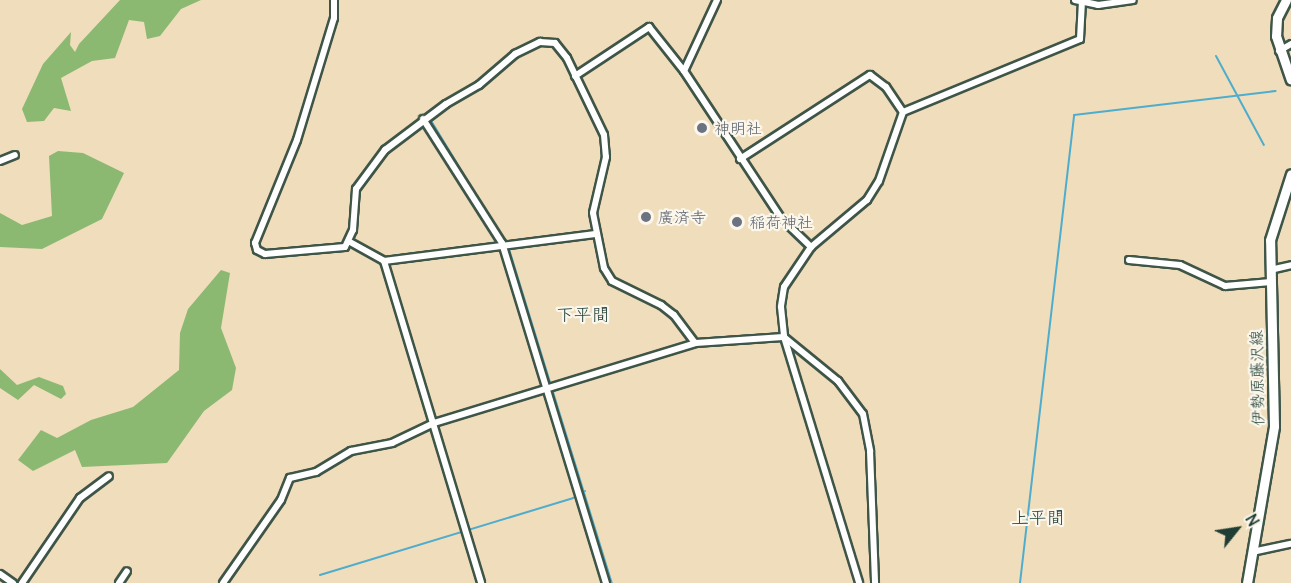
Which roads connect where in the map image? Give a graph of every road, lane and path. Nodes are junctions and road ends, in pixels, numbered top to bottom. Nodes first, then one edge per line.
1 (334, 0) edge
2 (717, 0) edge
3 (1076, 0) edge
4 (1133, 0) edge
5 (1286, 0) edge
6 (1082, 4) junction
7 (1291, 44) edge
8 (1279, 51) junction
9 (684, 72) junction
10 (575, 75) junction
11 (1291, 80) edge
12 (903, 112) junction
13 (423, 119) junction
14 (15, 155) dead end
15 (740, 159) junction
16 (0, 160) edge
17 (1291, 174) edge
18 (1287, 195) edge
19 (595, 234) junction
20 (350, 242) junction
21 (502, 243) junction
22 (811, 247) junction
23 (1130, 260) dead end
24 (384, 261) junction
25 (1291, 265) edge
26 (1270, 270) junction
27 (1271, 282) junction
28 (784, 337) junction
29 (695, 343) junction
30 (547, 388) junction
31 (434, 423) junction
32 (109, 476) dead end
33 (1291, 544) edge
34 (1252, 552) junction
35 (127, 571) dead end
36 (0, 574) edge
37 (13, 583) edge
38 (21, 583) edge
39 (119, 583) edge
40 (223, 583) edge
41 (481, 583) edge
42 (606, 583) edge
43 (859, 583) edge
44 (875, 583) edge
45 (1247, 583) edge

1 - 20 street
2 - 9 street
3 - 6 street
4 - 6 street
5 - 8 main road
6 - 12 street
7 - 8 street
8 - 11 main road
9 - 10 street
9 - 15 street
10 - 13 street
10 - 19 street
12 - 15 street
12 - 22 street
13 - 20 street
13 - 21 street
14 - 16 street
15 - 22 street
17 - 18 main road, 伊勢原藤沢線
18 - 26 main road, 伊勢原藤沢線
19 - 21 street
19 - 29 street
20 - 24 street
21 - 24 street
21 - 30 street
22 - 28 street
23 - 27 street
24 - 31 street
25 - 26 street
26 - 27 main road, 伊勢原藤沢線
27 - 34 main road, 伊勢原藤沢線
28 - 29 street
28 - 43 street
28 - 44 street
29 - 30 street
30 - 31 street
30 - 42 street
31 - 40 street
31 - 41 street
32 - 38 street
33 - 34 street
34 - 45 main road, 伊勢原藤沢線
35 - 39 street
36 - 37 street

